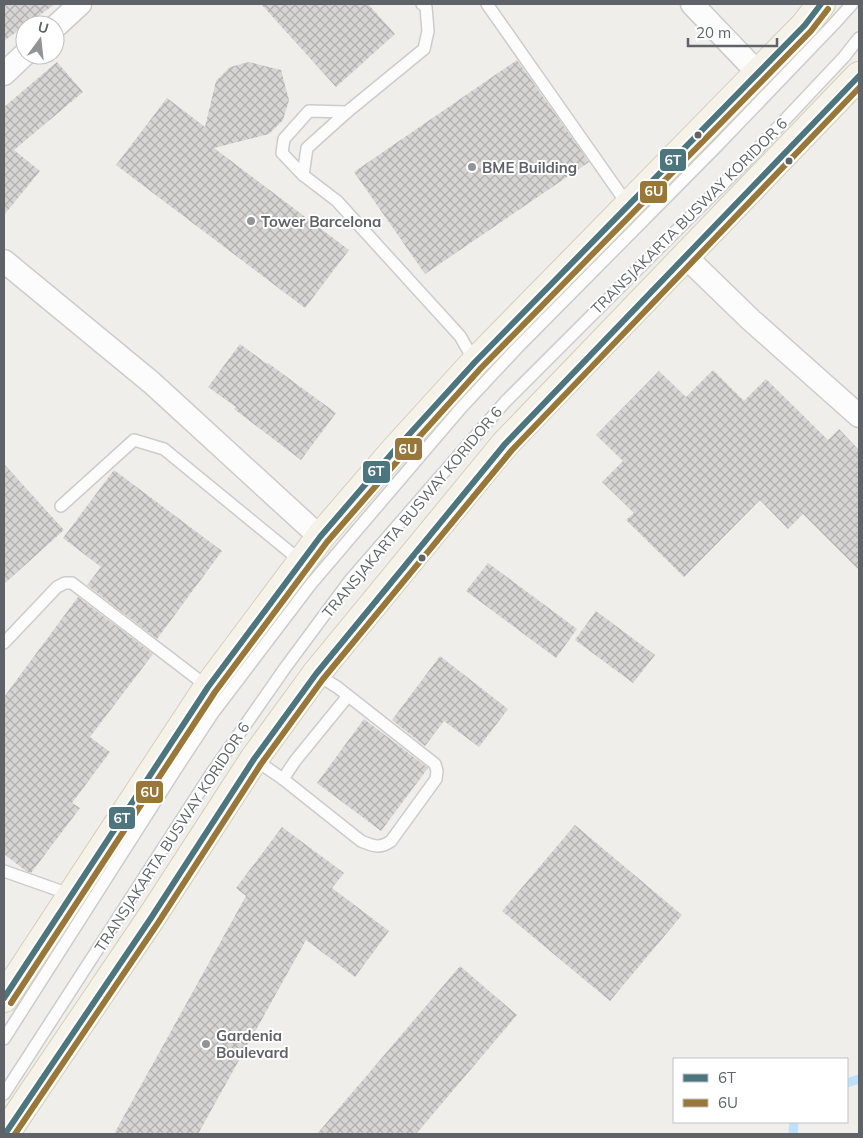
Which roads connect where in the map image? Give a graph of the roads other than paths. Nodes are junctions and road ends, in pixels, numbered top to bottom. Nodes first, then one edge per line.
1 (80, 4) edge
2 (422, 4) edge
3 (487, 4) edge
4 (692, 4) edge
5 (821, 4) edge
6 (852, 4) edge
7 (65, 18) edge
8 (859, 38) edge
9 (15, 64) edge
10 (758, 73) junction
11 (4, 74) edge
12 (859, 76) edge
13 (347, 112) junction
14 (303, 174) junction
15 (628, 205) junction
16 (686, 257) junction
17 (4, 262) edge
18 (475, 362) junction
19 (859, 416) edge
20 (61, 506) dead end
21 (320, 537) junction
22 (302, 562) junction
23 (4, 643) edge
24 (316, 674) junction
25 (208, 687) junction
26 (348, 696) junction
27 (254, 759) junction
28 (283, 779) junction
29 (4, 871) edge
30 (72, 895) junction
31 (4, 998) edge
32 (4, 1039) edge
33 (4, 1094) edge
34 (5, 1134) edge

1 - 7 street
2 - 13 lane
3 - 15 lane
4 - 10 street
5 - 10 main road
6 - 32 lane, TRANSJAKARTA BUSWAY KORIDOR 6
8 - 33 lane, TRANSJAKARTA BUSWAY KORIDOR 6
9 - 11 street
10 - 15 main road
12 - 16 main road
13 - 14 lane
13 - 14 lane
14 - 18 lane
15 - 18 main road
16 - 19 street
16 - 24 main road
17 - 21 street
18 - 21 main road
20 - 22 lane
21 - 22 main road
22 - 25 main road
23 - 25 lane
24 - 26 lane
24 - 27 main road
25 - 30 main road
26 - 28 lane
26 - 28 lane
27 - 28 lane
27 - 34 main road
29 - 30 lane
30 - 31 main road

